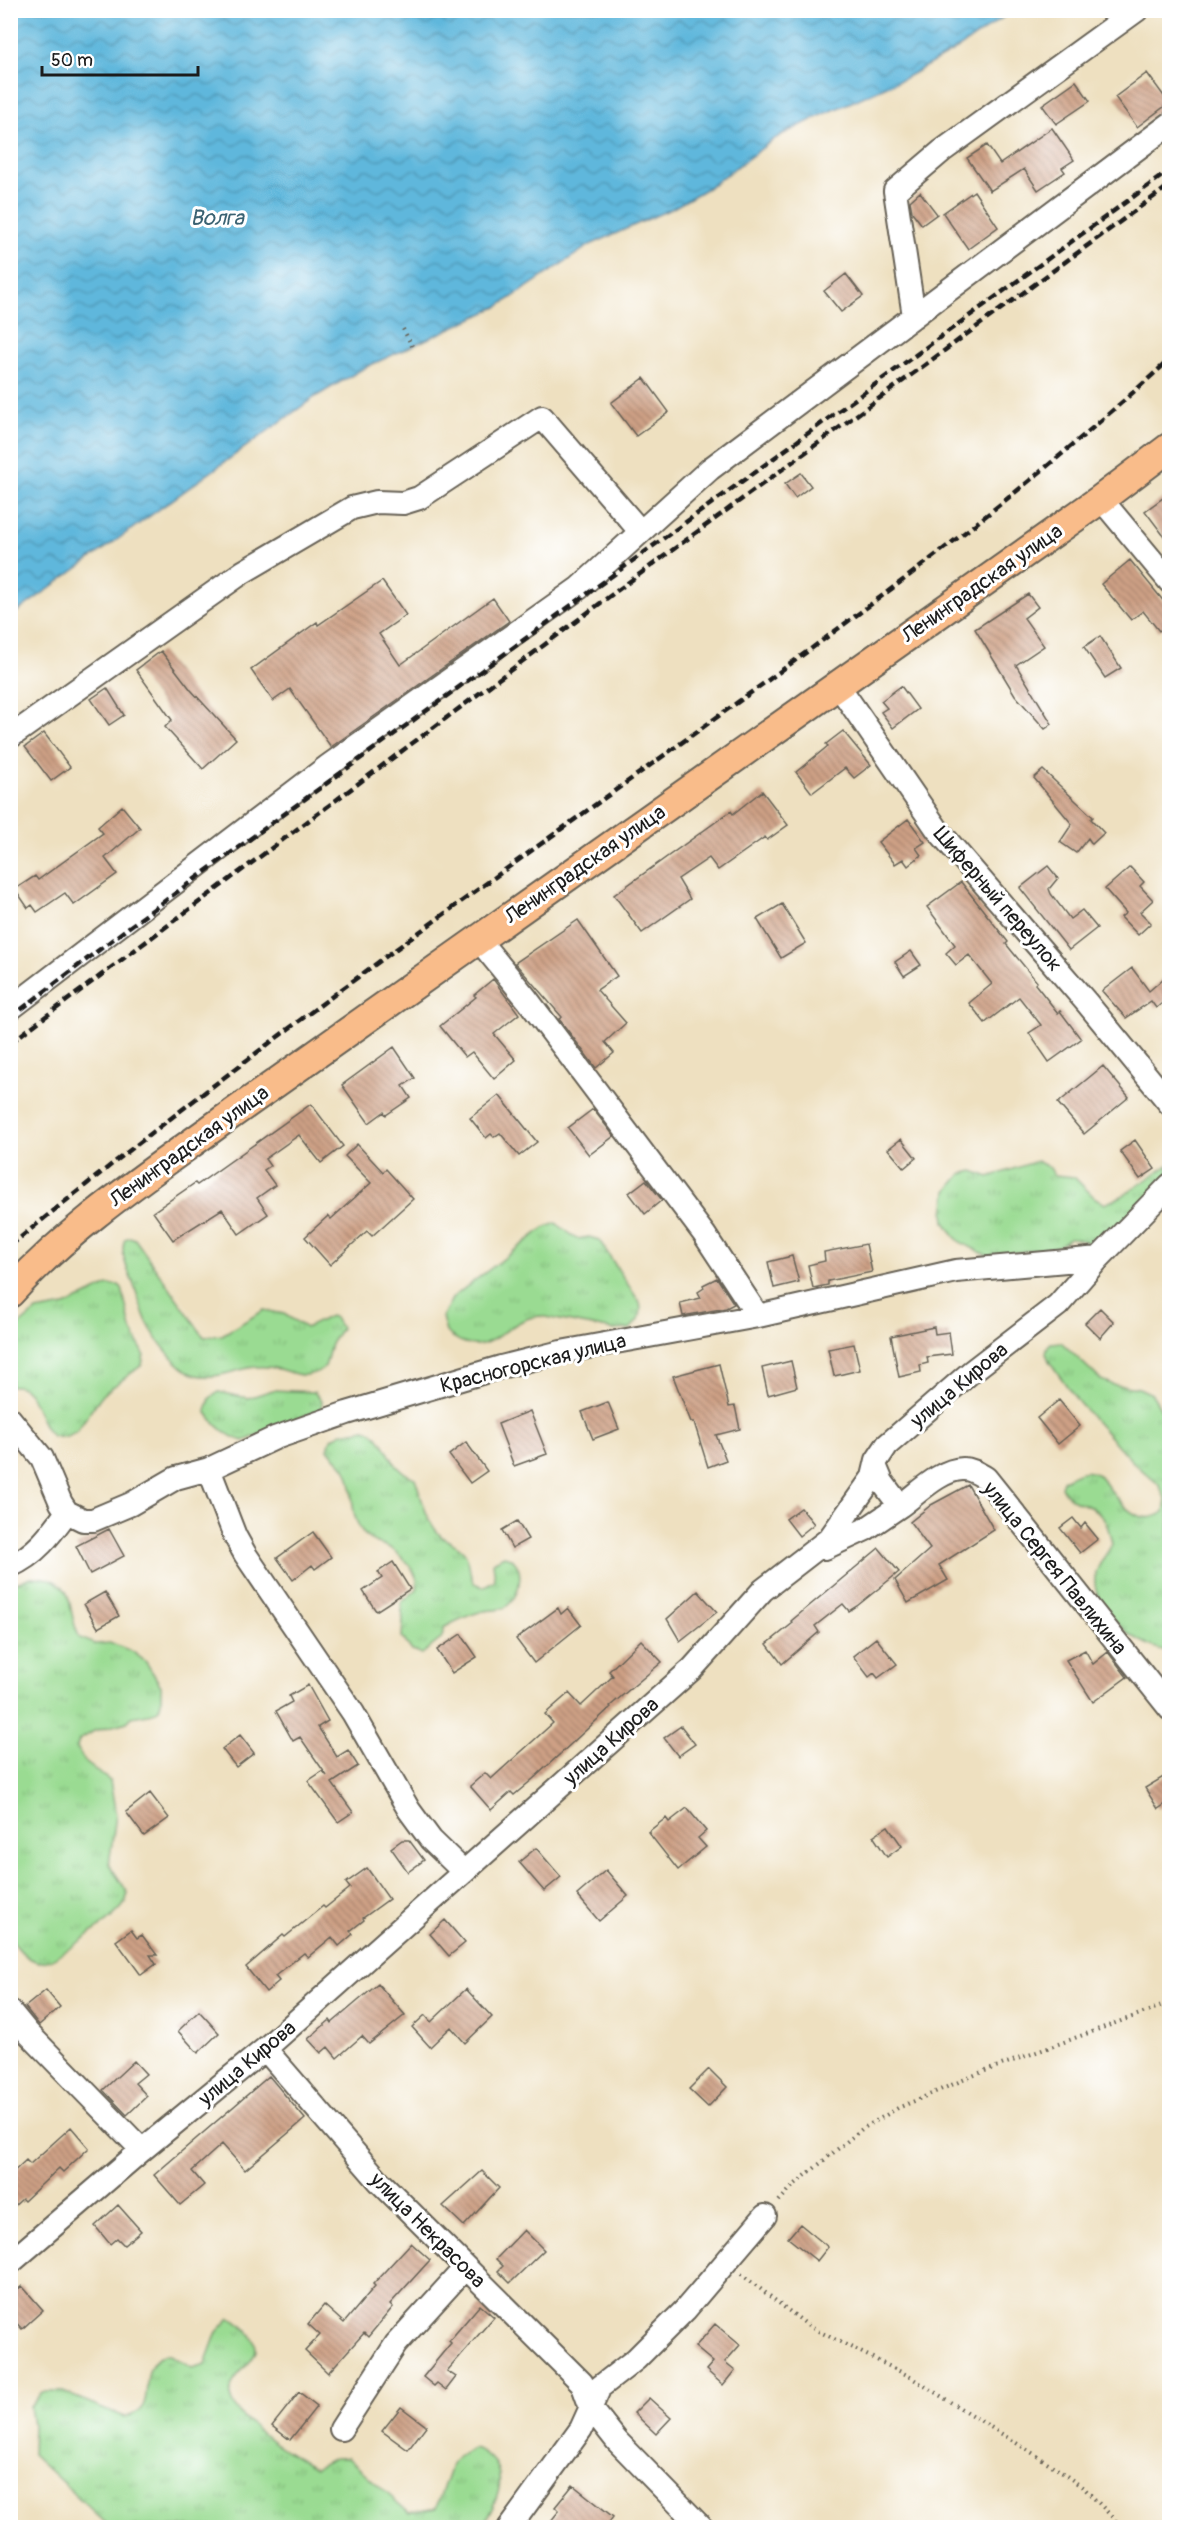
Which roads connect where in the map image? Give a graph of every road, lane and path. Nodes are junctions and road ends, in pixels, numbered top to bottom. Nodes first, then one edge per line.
1 (1137, 10) edge
2 (1170, 124) edge
3 (914, 316) junction
4 (404, 329) dead end
5 (412, 346) dead end
6 (1170, 447) edge
7 (1101, 499) junction
8 (640, 531) junction
9 (1170, 582) edge
10 (838, 685) junction
11 (10, 736) edge
12 (478, 939) junction
13 (10, 1009) edge
14 (1170, 1104) edge
15 (1170, 1185) edge
16 (1099, 1258) junction
17 (10, 1293) edge
18 (758, 1316) junction
19 (10, 1419) edge
20 (209, 1469) junction
21 (877, 1470) junction
22 (900, 1506) junction
23 (67, 1512) junction
24 (810, 1555) junction
25 (10, 1566) edge
26 (1170, 1709) edge
27 (464, 1872) junction
28 (1170, 2003) edge
29 (10, 2011) edge
30 (265, 2049) junction
31 (142, 2150) junction
32 (765, 2216) joint
33 (10, 2263) edge
34 (465, 2268) junction
35 (710, 2280) junction
36 (591, 2408) junction
37 (341, 2429) dead end
38 (509, 2528) edge
39 (702, 2528) edge
40 (1123, 2528) edge

1 - 3 street
2 - 3 street
3 - 8 street
4 - 5 path
6 - 7 main road, Ленинградская улица
7 - 9 street
7 - 10 main road, Ленинградская улица
8 - 11 street
8 - 13 street
10 - 12 main road, Ленинградская улица
10 - 14 street, Шиферный переулок
12 - 17 main road, Ленинградская улица
12 - 18 street
15 - 16 street, улица Кирова
16 - 18 street, Красногорская улица
16 - 21 street, улица Кирова
18 - 20 street, Красногорская улица
19 - 23 street
20 - 23 street, Красногорская улица
20 - 27 street
21 - 22 street
21 - 24 street, улица Кирова
22 - 24 street, улица Сергея Павлихина
22 - 26 street, улица Сергея Павлихина
23 - 25 street
24 - 27 street, улица Кирова
27 - 30 street, улица Кирова
28 - 32 path
29 - 31 street
30 - 31 street, улица Кирова
30 - 34 street, улица Некрасова
31 - 33 street, улица Кирова
32 - 35 street
34 - 36 street, улица Некрасова
34 - 37 street
35 - 36 street
35 - 40 path
36 - 38 street
36 - 39 street, улица Некрасова

